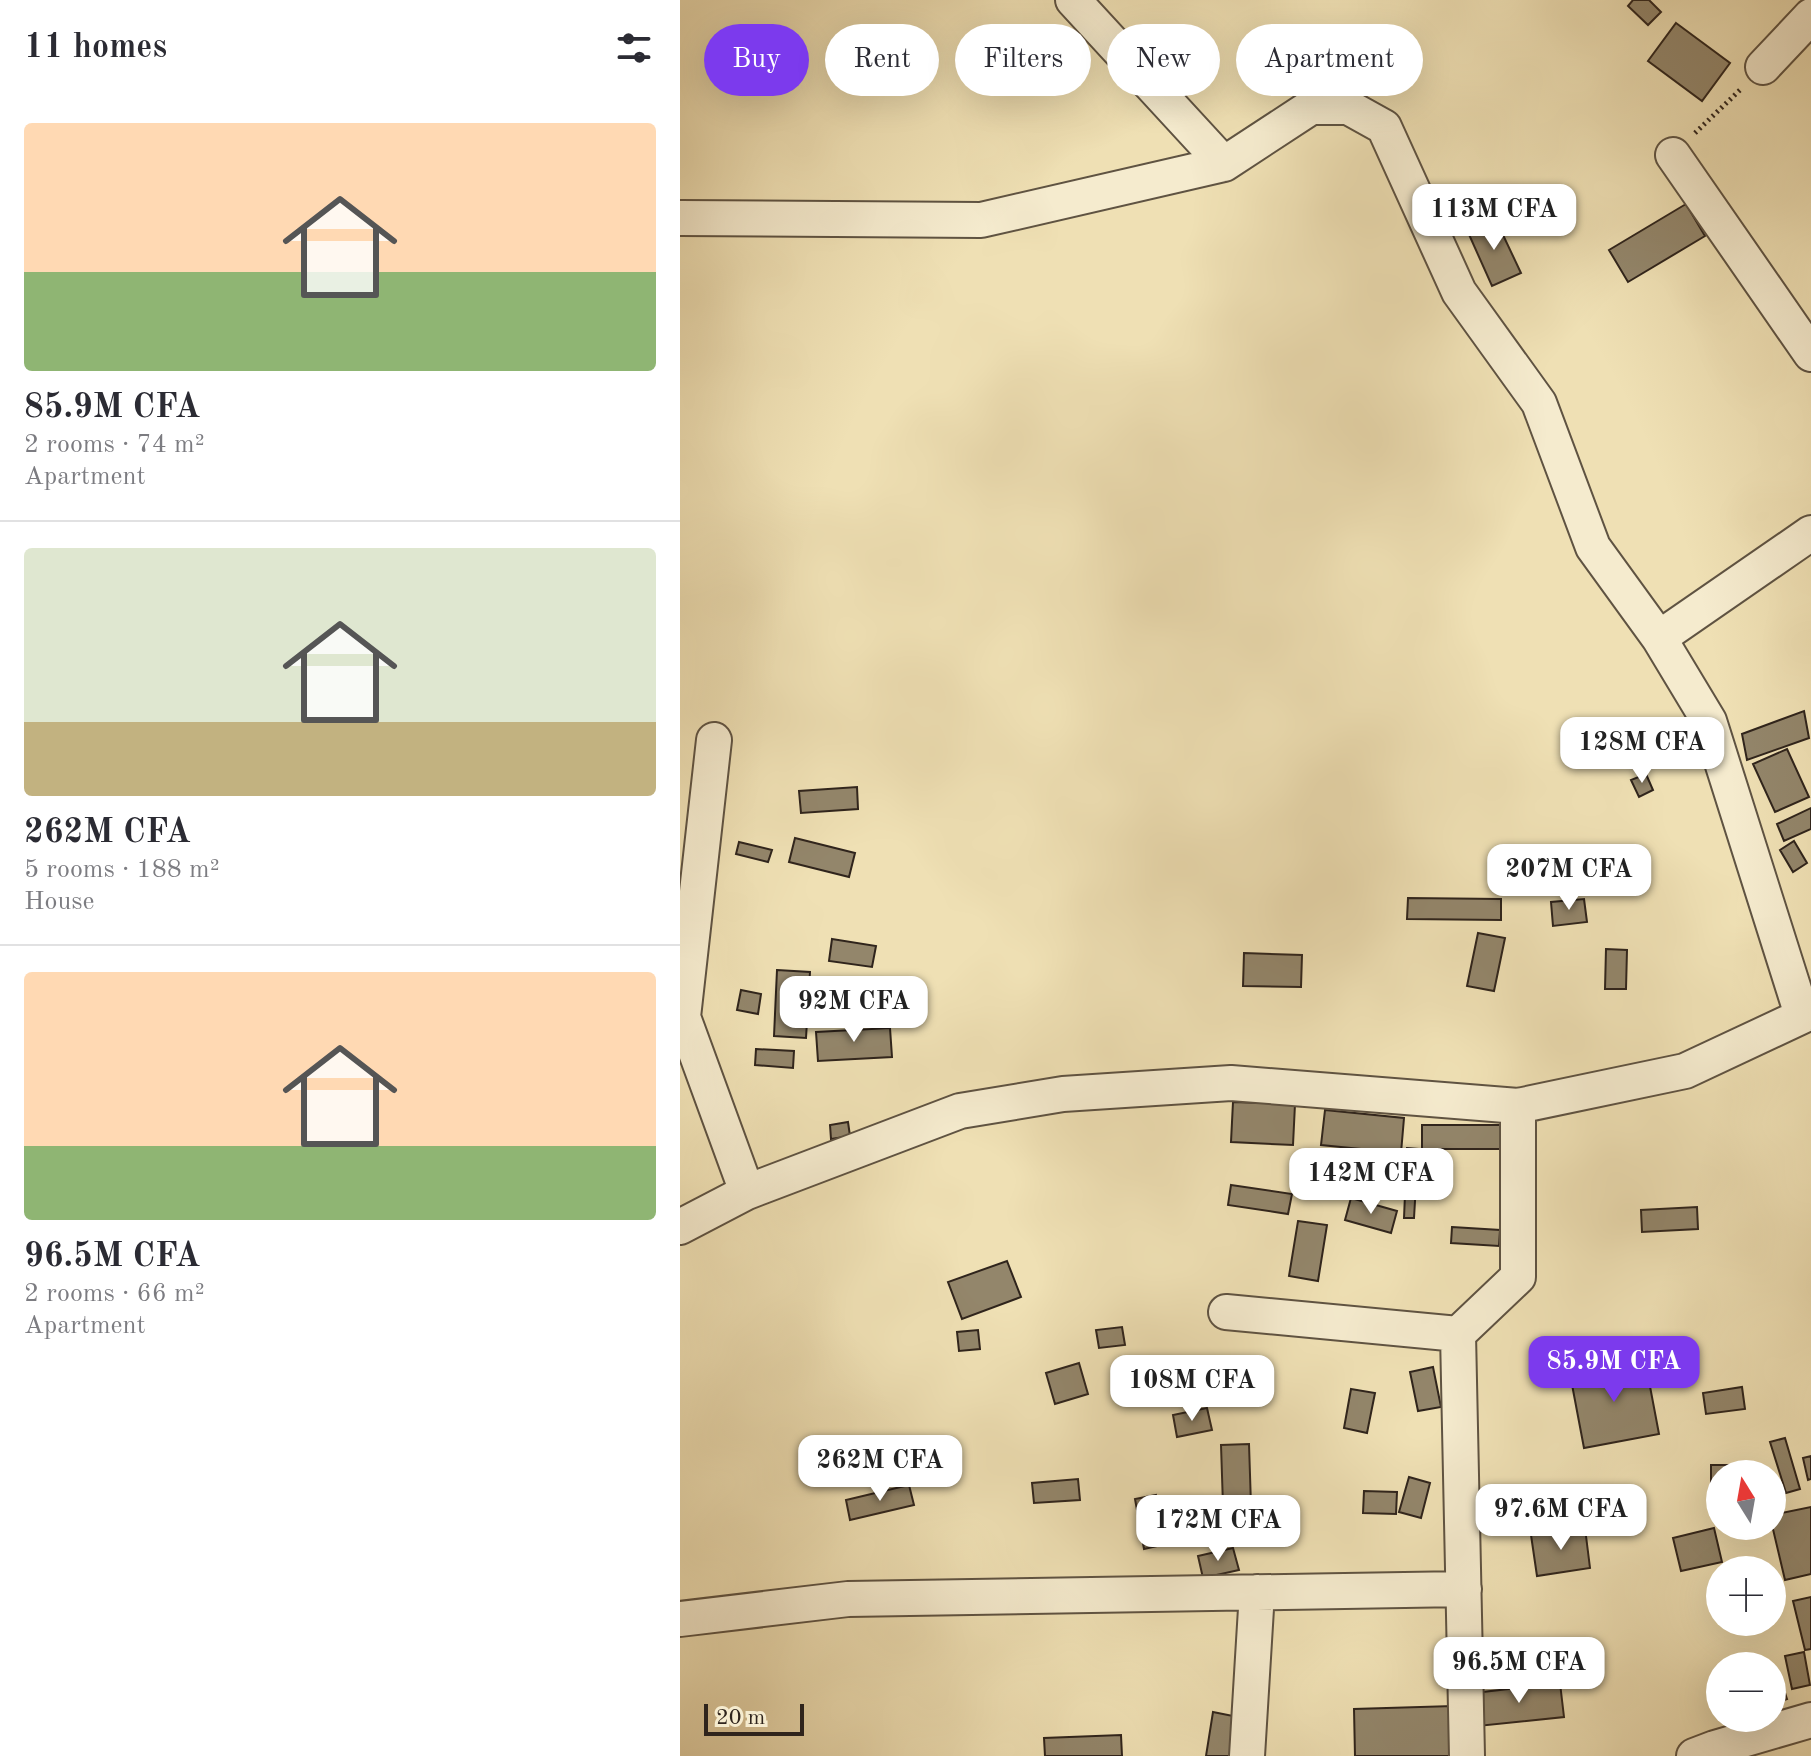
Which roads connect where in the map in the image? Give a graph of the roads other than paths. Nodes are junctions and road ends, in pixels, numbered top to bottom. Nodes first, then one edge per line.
1 (1073, 0) edge
2 (1811, 16) edge
3 (1763, 67) road end
4 (1673, 155) road end
5 (1224, 164) junction
6 (680, 218) edge
7 (1811, 354) edge
8 (1811, 533) edge
9 (1659, 638) junction
10 (714, 740) dead end
11 (1806, 1013) edge
12 (1518, 1106) junction
13 (747, 1192) junction
14 (680, 1227) edge
15 (1226, 1312) dead end
16 (1458, 1334) junction
17 (1464, 1589) junction
18 (1257, 1592) junction
19 (680, 1619) edge
20 (1811, 1720) edge
21 (1247, 1756) edge
22 (1467, 1756) edge
23 (1694, 1756) edge

1 - 5 street
2 - 3 street
4 - 7 street
5 - 6 street
5 - 9 street
8 - 9 street
9 - 11 street
10 - 13 street
11 - 12 street
12 - 13 street
12 - 16 street
13 - 14 street
15 - 16 street
16 - 17 street
17 - 18 street
17 - 22 street
18 - 19 street
18 - 21 street
20 - 23 street

